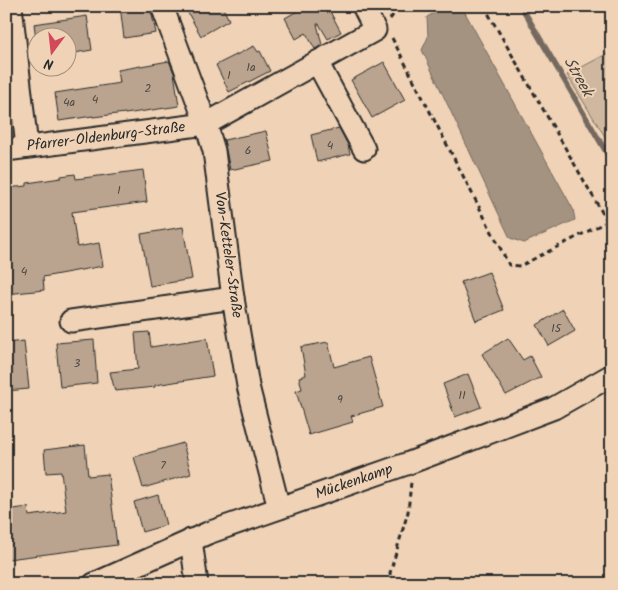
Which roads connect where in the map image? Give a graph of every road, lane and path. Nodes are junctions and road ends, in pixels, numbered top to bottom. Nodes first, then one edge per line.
1 (11, 6) edge
2 (162, 6) edge
3 (363, 6) edge
4 (400, 6) edge
5 (484, 6) edge
6 (380, 28) junction
7 (317, 62) junction
8 (206, 124) junction
9 (27, 147) junction
10 (364, 149) dead end
11 (6, 150) edge
12 (612, 219) edge
13 (607, 221) junction
14 (233, 298) junction
15 (71, 321) dead end
16 (612, 375) edge
17 (409, 464) junction
18 (279, 508) junction
19 (191, 540) junction
20 (94, 584) edge
21 (197, 584) edge
22 (391, 584) edge

1 - 9 street
2 - 8 street, Von-Ketteler-Straße
3 - 6 street
4 - 6 path
5 - 13 path
6 - 7 street
6 - 13 path
7 - 8 street
7 - 10 street
8 - 9 street, Pfarrer-Oldenburg-Straße
8 - 14 street, Von-Ketteler-Straße
9 - 11 street, Pfarrer-Oldenburg-Straße
12 - 13 path
14 - 15 street
14 - 18 street, Von-Ketteler-Straße
16 - 17 street, Mückenkamp
17 - 18 street, Mückenkamp
17 - 22 path
18 - 19 street, Mückenkamp
19 - 20 street, Mückenkamp
19 - 21 street

